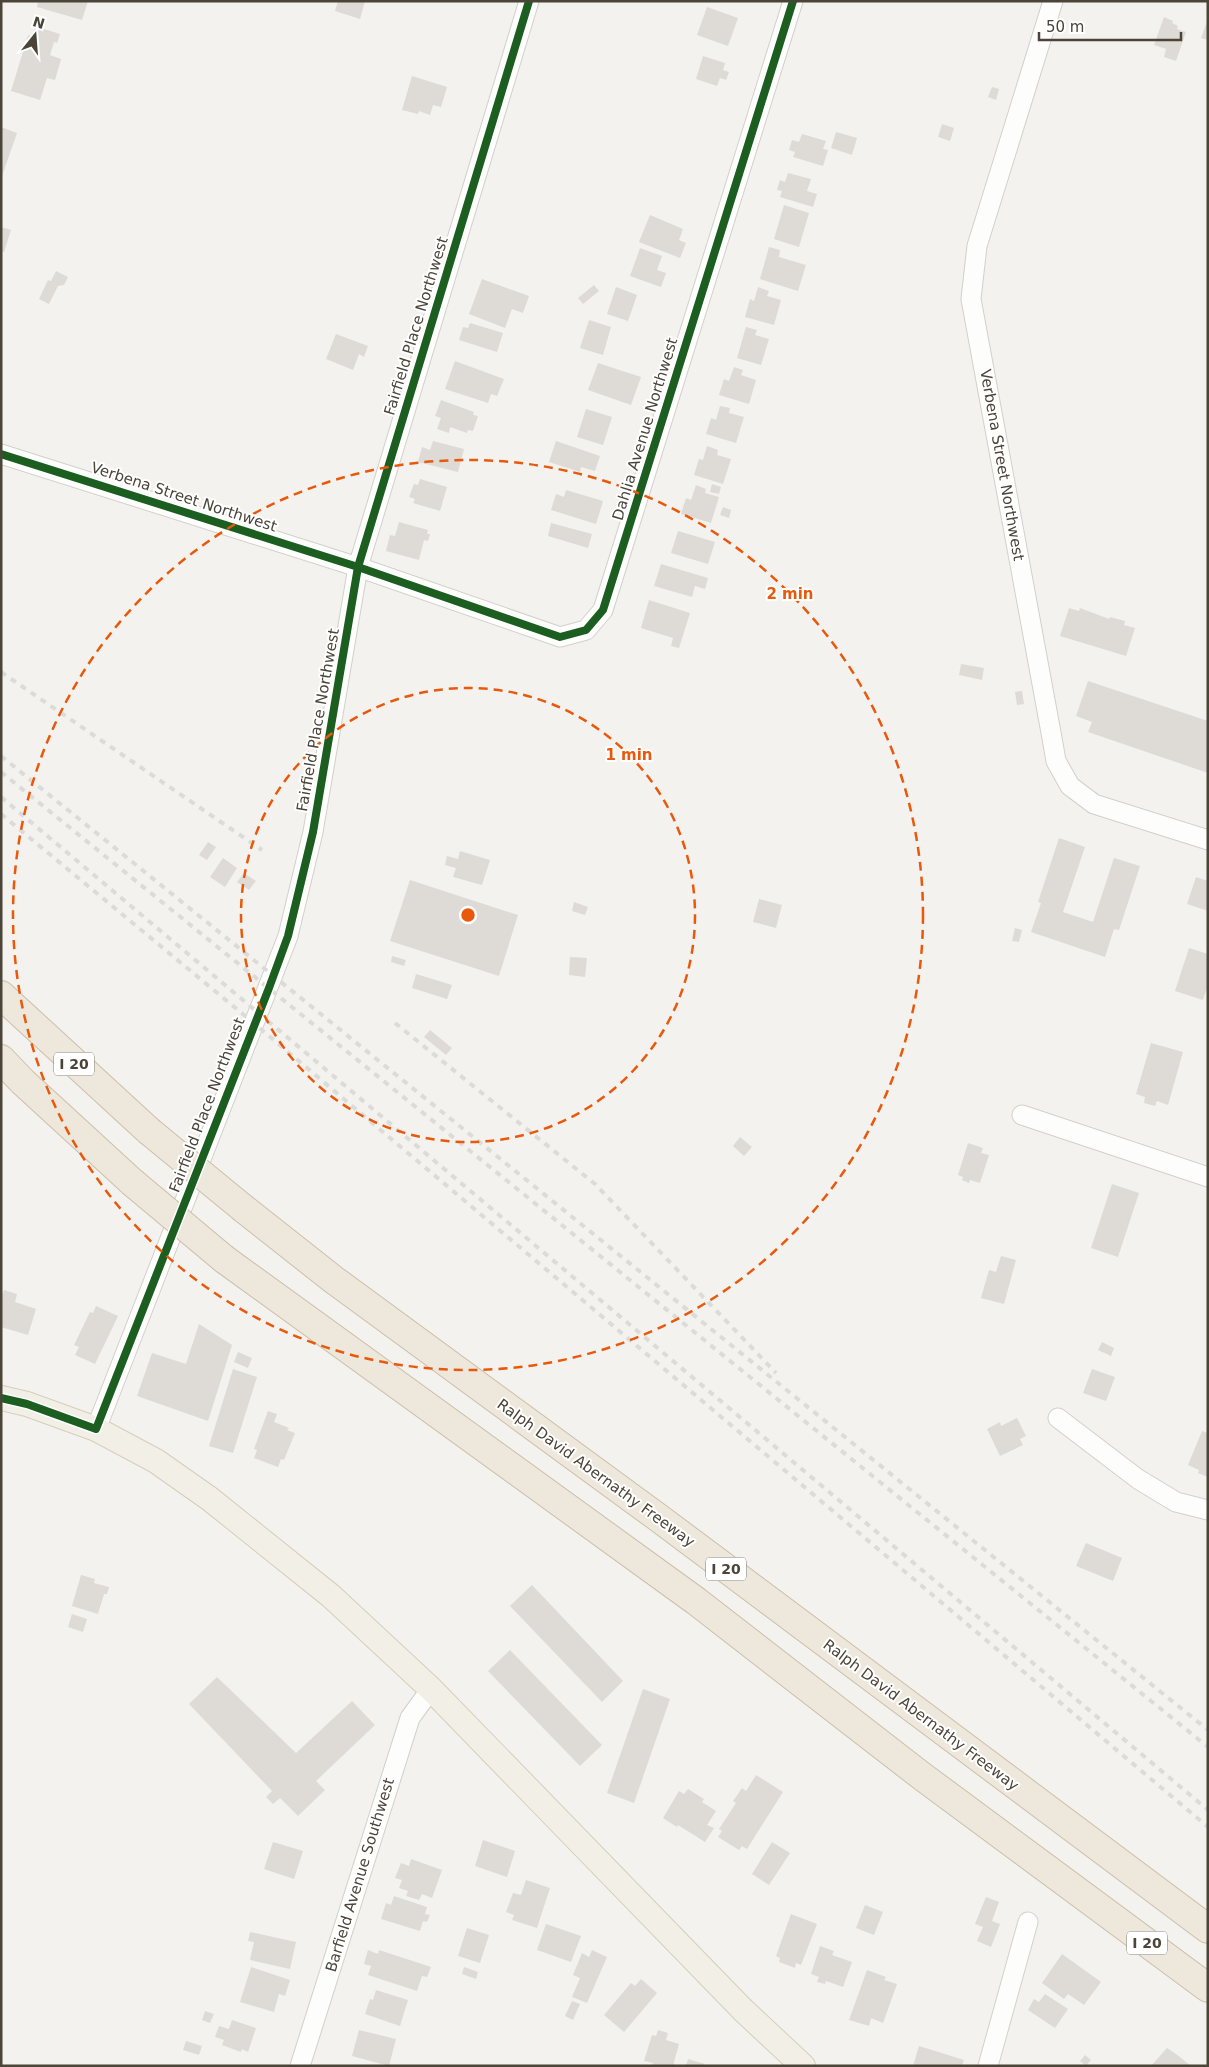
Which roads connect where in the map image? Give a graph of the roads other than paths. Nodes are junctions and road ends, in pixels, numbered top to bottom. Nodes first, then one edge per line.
1 (529, 1) edge
2 (793, 1) edge
3 (1053, 1) edge
4 (1, 454) edge
5 (358, 567) junction
6 (1208, 840) edge
7 (1, 995) edge
8 (1, 1059) edge
9 (1022, 1115) dead end
10 (1208, 1177) edge
11 (1, 1398) edge
12 (1058, 1418) dead end
13 (96, 1430) junction
14 (1208, 1510) edge
15 (431, 1689) junction
16 (1028, 1922) dead end
17 (1208, 1929) edge
18 (1208, 1988) edge
19 (300, 2066) edge
20 (803, 2066) edge
21 (988, 2066) edge

1 - 5 street, Fairfield Place Northwest
2 - 5 street, Dahlia Avenue Northwest
3 - 6 street, Verbena Street Northwest
4 - 5 street, Verbena Street Northwest
5 - 13 street, Fairfield Place Northwest
7 - 17 highway, Ralph David Abernathy Freeway / I 20, bridge
8 - 18 highway, I 20, bridge
9 - 10 street
11 - 13 main road
12 - 14 street
13 - 15 main road
15 - 19 street, Barfield Avenue Southwest
15 - 20 main road
16 - 21 street

